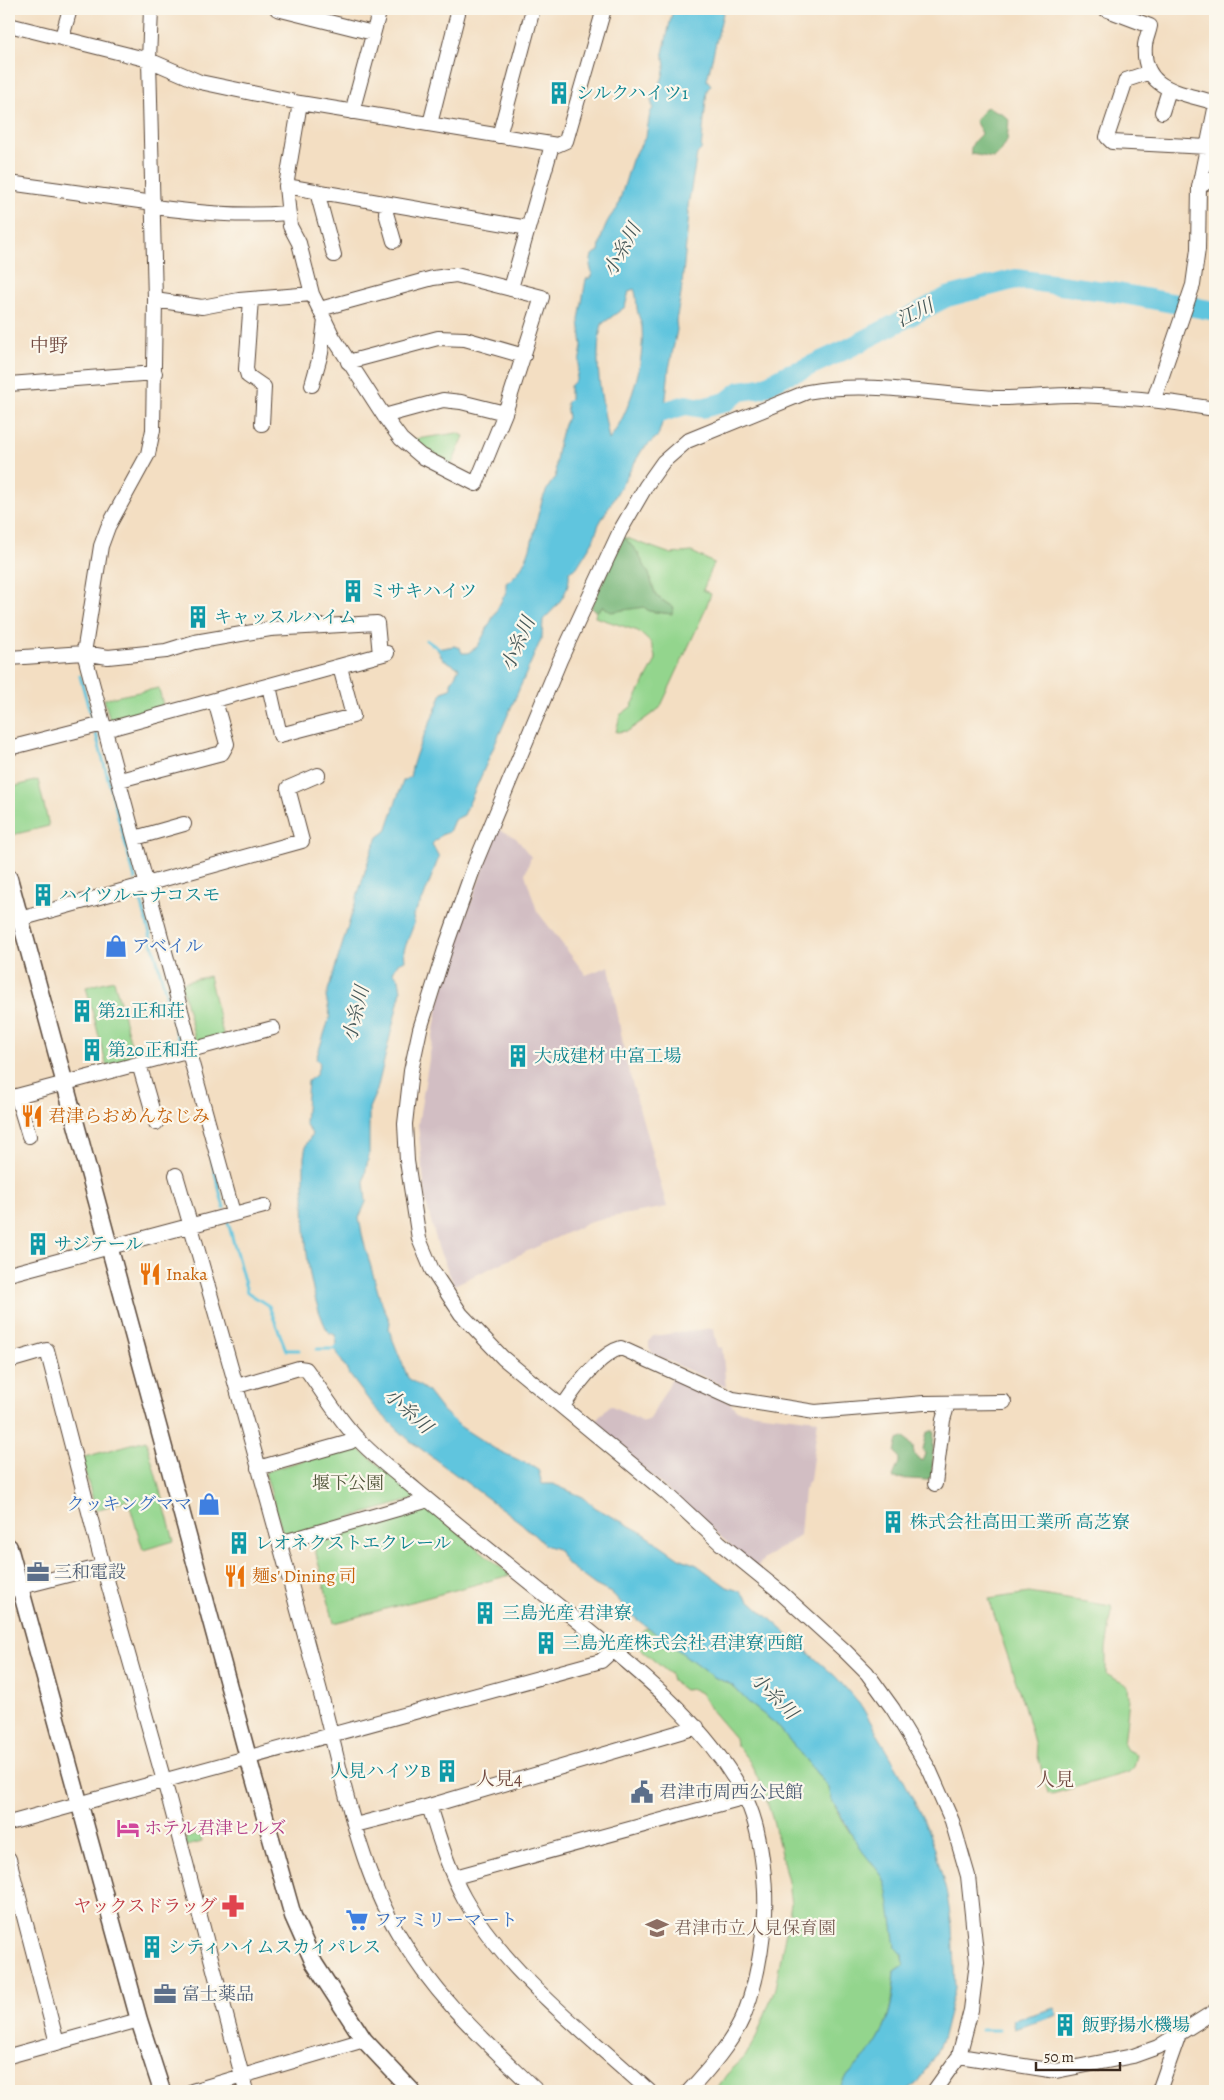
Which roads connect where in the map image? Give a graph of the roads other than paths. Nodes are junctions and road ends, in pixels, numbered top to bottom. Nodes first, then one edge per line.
1 (70, 9) edge
2 (151, 9) edge
3 (277, 9) edge
4 (380, 9) edge
5 (459, 9) edge
6 (533, 9) edge
7 (604, 9) edge
8 (1105, 9) edge
9 (299, 11) edge
10 (9, 25) edge
11 (373, 33) junction
12 (62, 37) junction
13 (149, 60) junction
14 (1150, 72) junction
15 (1169, 90) junction
16 (300, 103) junction
17 (1215, 103) edge
18 (1215, 109) edge
19 (352, 112) junction
20 (1162, 112) dead end
21 (430, 124) junction
22 (499, 136) junction
23 (552, 145) junction
24 (1207, 146) junction
25 (1215, 177) edge
26 (9, 184) edge
27 (286, 186) junction
28 (1200, 187) junction
29 (317, 192) junction
30 (387, 204) junction
31 (154, 205) junction
32 (288, 213) junction
33 (528, 228) junction
34 (394, 241) dead end
35 (334, 255) dead end
36 (511, 288) junction
37 (312, 294) junction
38 (251, 299) junction
39 (155, 300) junction
40 (322, 315) junction
41 (524, 356) junction
42 (348, 362) junction
43 (155, 373) junction
44 (9, 384) edge
45 (312, 385) dead end
46 (1154, 399) junction
47 (1215, 409) edge
48 (505, 413) junction
49 (384, 416) junction
50 (262, 424) dead end
51 (84, 653) junction
52 (9, 658) edge
53 (340, 666) junction
54 (269, 686) junction
55 (215, 701) junction
56 (104, 727) junction
57 (9, 748) edge
58 (318, 775) dead end
59 (120, 780) junction
60 (184, 824) dead end
61 (135, 838) junction
62 (9, 878) edge
63 (147, 882) junction
64 (14, 921) edge
65 (272, 1028) dead end
66 (188, 1049) junction
67 (139, 1064) junction
68 (65, 1083) junction
69 (13, 1097) edge
70 (156, 1123) dead end
71 (29, 1136) dead end
72 (176, 1175) dead end
73 (264, 1206) dead end
74 (233, 1214) junction
75 (191, 1224) junction
76 (109, 1246) junction
77 (10, 1270) edge
78 (9, 1361) edge
79 (237, 1386) junction
80 (1004, 1402) dead end
81 (948, 1403) junction
82 (563, 1406) junction
83 (356, 1437) junction
84 (258, 1468) junction
85 (935, 1484) dead end
86 (427, 1499) junction
87 (280, 1544) junction
88 (9, 1547) edge
89 (103, 1566) junction
90 (14, 1588) edge
91 (613, 1650) junction
92 (697, 1727) junction
93 (333, 1736) junction
94 (248, 1757) junction
95 (164, 1781) junction
96 (746, 1797) junction
97 (78, 1805) junction
98 (429, 1806) junction
99 (9, 1823) edge
100 (355, 1824) junction
101 (9, 1859) edge
102 (455, 1877) junction
103 (1215, 2011) edge
104 (139, 2020) junction
105 (1179, 2034) junction
106 (364, 2040) junction
107 (56, 2043) junction
108 (9, 2056) edge
109 (960, 2056) junction
110 (242, 2077) junction
111 (162, 2091) edge
112 (192, 2091) edge
113 (246, 2091) edge
114 (412, 2091) edge
115 (537, 2091) edge
116 (650, 2091) edge
117 (689, 2091) edge
118 (934, 2091) edge
119 (1160, 2091) edge

1 - 12 street
2 - 13 street
3 - 9 street
4 - 11 street
5 - 21 street
6 - 22 street
7 - 23 street
8 - 14 street
9 - 11 street
10 - 12 street
11 - 19 street
12 - 13 street
13 - 16 street
13 - 31 street
14 - 15 street
14 - 24 street
15 - 17 street
15 - 20 street
16 - 19 street
16 - 27 street
18 - 24 street
19 - 21 street
21 - 22 street
22 - 23 street
23 - 33 street
24 - 28 street
25 - 28 street
26 - 31 street
27 - 29 street
27 - 32 street
28 - 46 street
29 - 30 street
29 - 35 street
30 - 33 street
30 - 34 street
31 - 32 street
31 - 39 street
32 - 37 street
33 - 36 street
36 - 40 street
36 - 41 street
37 - 38 street
37 - 40 street
38 - 39 street
38 - 50 street
39 - 43 street
40 - 42 street
40 - 45 street
41 - 42 street
41 - 48 street
42 - 49 street
43 - 44 street
43 - 51 street
46 - 47 street
46 - 82 street
48 - 49 street
48 - 49 street
51 - 52 street
51 - 53 street
51 - 56 street
53 - 54 street
53 - 54 street
54 - 55 street
55 - 56 street
55 - 59 street
56 - 57 street
56 - 59 street
58 - 63 street
59 - 61 street
60 - 61 street
61 - 63 street
62 - 64 street
63 - 64 street
63 - 66 street
64 - 68 street
65 - 66 street
66 - 67 street
66 - 74 street
67 - 68 street
67 - 70 street
68 - 69 street
68 - 76 street
69 - 71 street
72 - 75 street
73 - 74 street
74 - 75 street
75 - 76 street
75 - 79 street
76 - 77 street
76 - 94 street
78 - 89 street
79 - 83 street
79 - 84 street
80 - 81 street
81 - 82 street
81 - 85 street
82 - 109 street
83 - 84 street
83 - 86 street
84 - 87 street
86 - 87 street
86 - 91 street
87 - 93 street
88 - 90 street
89 - 90 street
89 - 95 street
90 - 97 street
91 - 92 street
91 - 93 street
92 - 96 street
92 - 98 street
93 - 94 street
93 - 100 street
94 - 95 street
94 - 106 street
95 - 97 street
95 - 110 street
96 - 102 street
96 - 117 street
97 - 99 street
97 - 104 street
98 - 100 street
98 - 102 street
100 - 115 street
101 - 107 street
102 - 116 street
103 - 105 street
104 - 107 street
104 - 111 street
105 - 109 street
105 - 119 street
106 - 110 street
106 - 114 street
107 - 108 street
109 - 118 street
110 - 112 street
110 - 113 street

